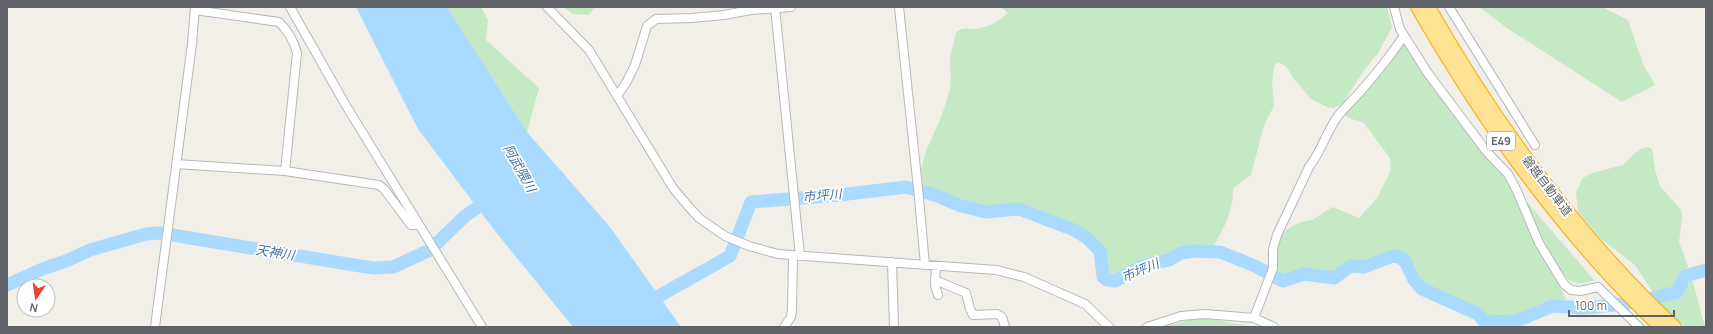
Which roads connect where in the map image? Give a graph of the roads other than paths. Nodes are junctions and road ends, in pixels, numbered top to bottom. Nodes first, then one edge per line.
1 (290, 7) edge
2 (547, 7) edge
3 (792, 7) edge
4 (899, 7) edge
5 (1394, 7) edge
6 (1417, 7) edge
7 (1429, 7) edge
8 (1449, 7) edge
9 (195, 8) edge
10 (775, 8) edge
11 (1404, 36) junction
12 (617, 96) junction
13 (1535, 145) dead end
14 (176, 164) junction
15 (285, 171) junction
16 (419, 225) junction
17 (797, 256) junction
18 (1603, 261) junction
19 (892, 262) junction
20 (924, 265) junction
21 (936, 266) junction
22 (935, 280) junction
23 (938, 295) dead end
24 (1254, 318) junction
25 (786, 326) edge
26 (155, 327) edge
27 (482, 327) edge
28 (894, 327) edge
29 (1005, 327) edge
30 (1109, 327) edge
31 (1147, 327) edge
32 (1274, 327) edge
33 (1638, 327) edge
34 (1660, 327) edge
35 (1675, 327) edge

1 - 16 street
2 - 12 street
3 - 10 street
4 - 20 street
5 - 11 street
6 - 18 highway, 磐越自動車道 / E49
7 - 18 highway, 磐越自動車道 / E49
8 - 13 street
9 - 14 street
9 - 15 street
10 - 12 street
10 - 17 street
11 - 24 street
11 - 33 street
12 - 17 street
14 - 15 street
14 - 26 street
15 - 16 street
16 - 27 street
17 - 19 street
17 - 25 street
18 - 34 highway, 磐越自動車道 / E49
18 - 35 highway, 磐越自動車道 / E49
19 - 20 street
19 - 28 street
20 - 21 street
21 - 22 street
21 - 30 street
22 - 23 street
22 - 29 street
24 - 31 street
24 - 32 street

